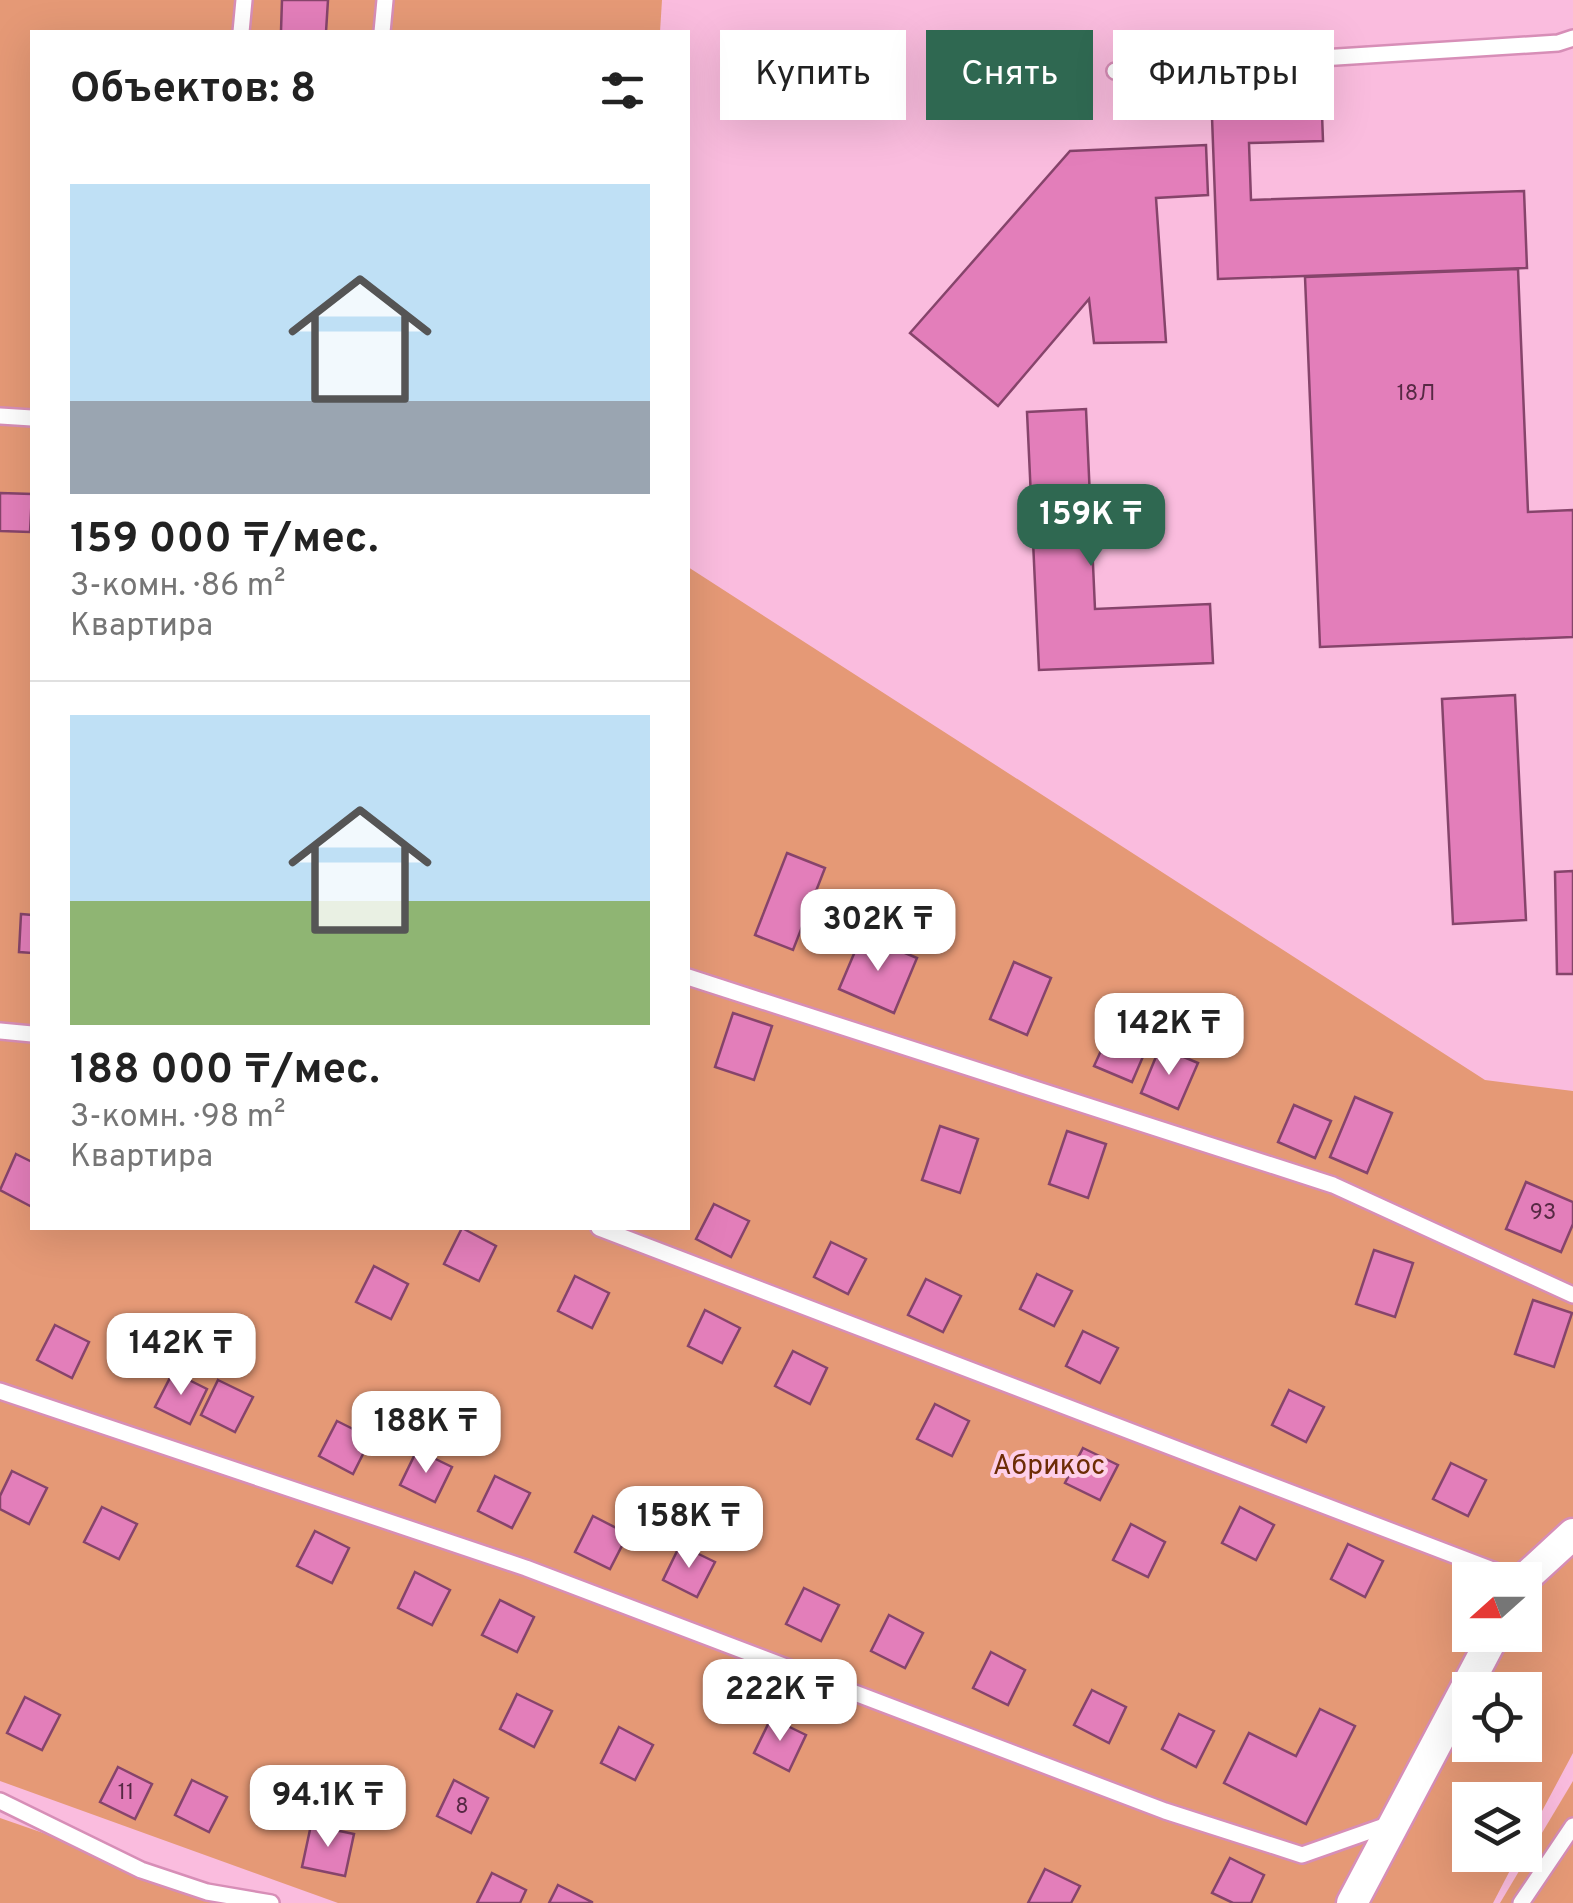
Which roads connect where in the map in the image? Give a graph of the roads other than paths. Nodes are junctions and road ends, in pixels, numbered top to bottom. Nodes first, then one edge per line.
1 (244, 0) edge
2 (385, 0) edge
3 (241, 30) edge
4 (382, 30) edge
5 (1573, 38) edge
6 (1334, 57) edge
7 (0, 416) edge
8 (30, 418) edge
9 (690, 978) edge
10 (0, 1031) edge
11 (30, 1034) edge
12 (604, 1230) edge
13 (1573, 1296) edge
14 (0, 1391) edge
15 (1573, 1534) edge
16 (1474, 1562) edge
17 (1541, 1562) edge
18 (1485, 1652) edge
19 (0, 1801) edge
20 (1398, 1822) junction
21 (1573, 1826) edge
22 (1357, 1902) edge
23 (270, 1903) edge
24 (1521, 1903) edge

1 - 3 lane
2 - 4 lane
5 - 6 lane
7 - 8 lane
9 - 13 lane
10 - 11 lane
12 - 16 lane
14 - 20 lane
15 - 17 street
18 - 20 street
19 - 23 lane
20 - 22 street
21 - 24 lane

